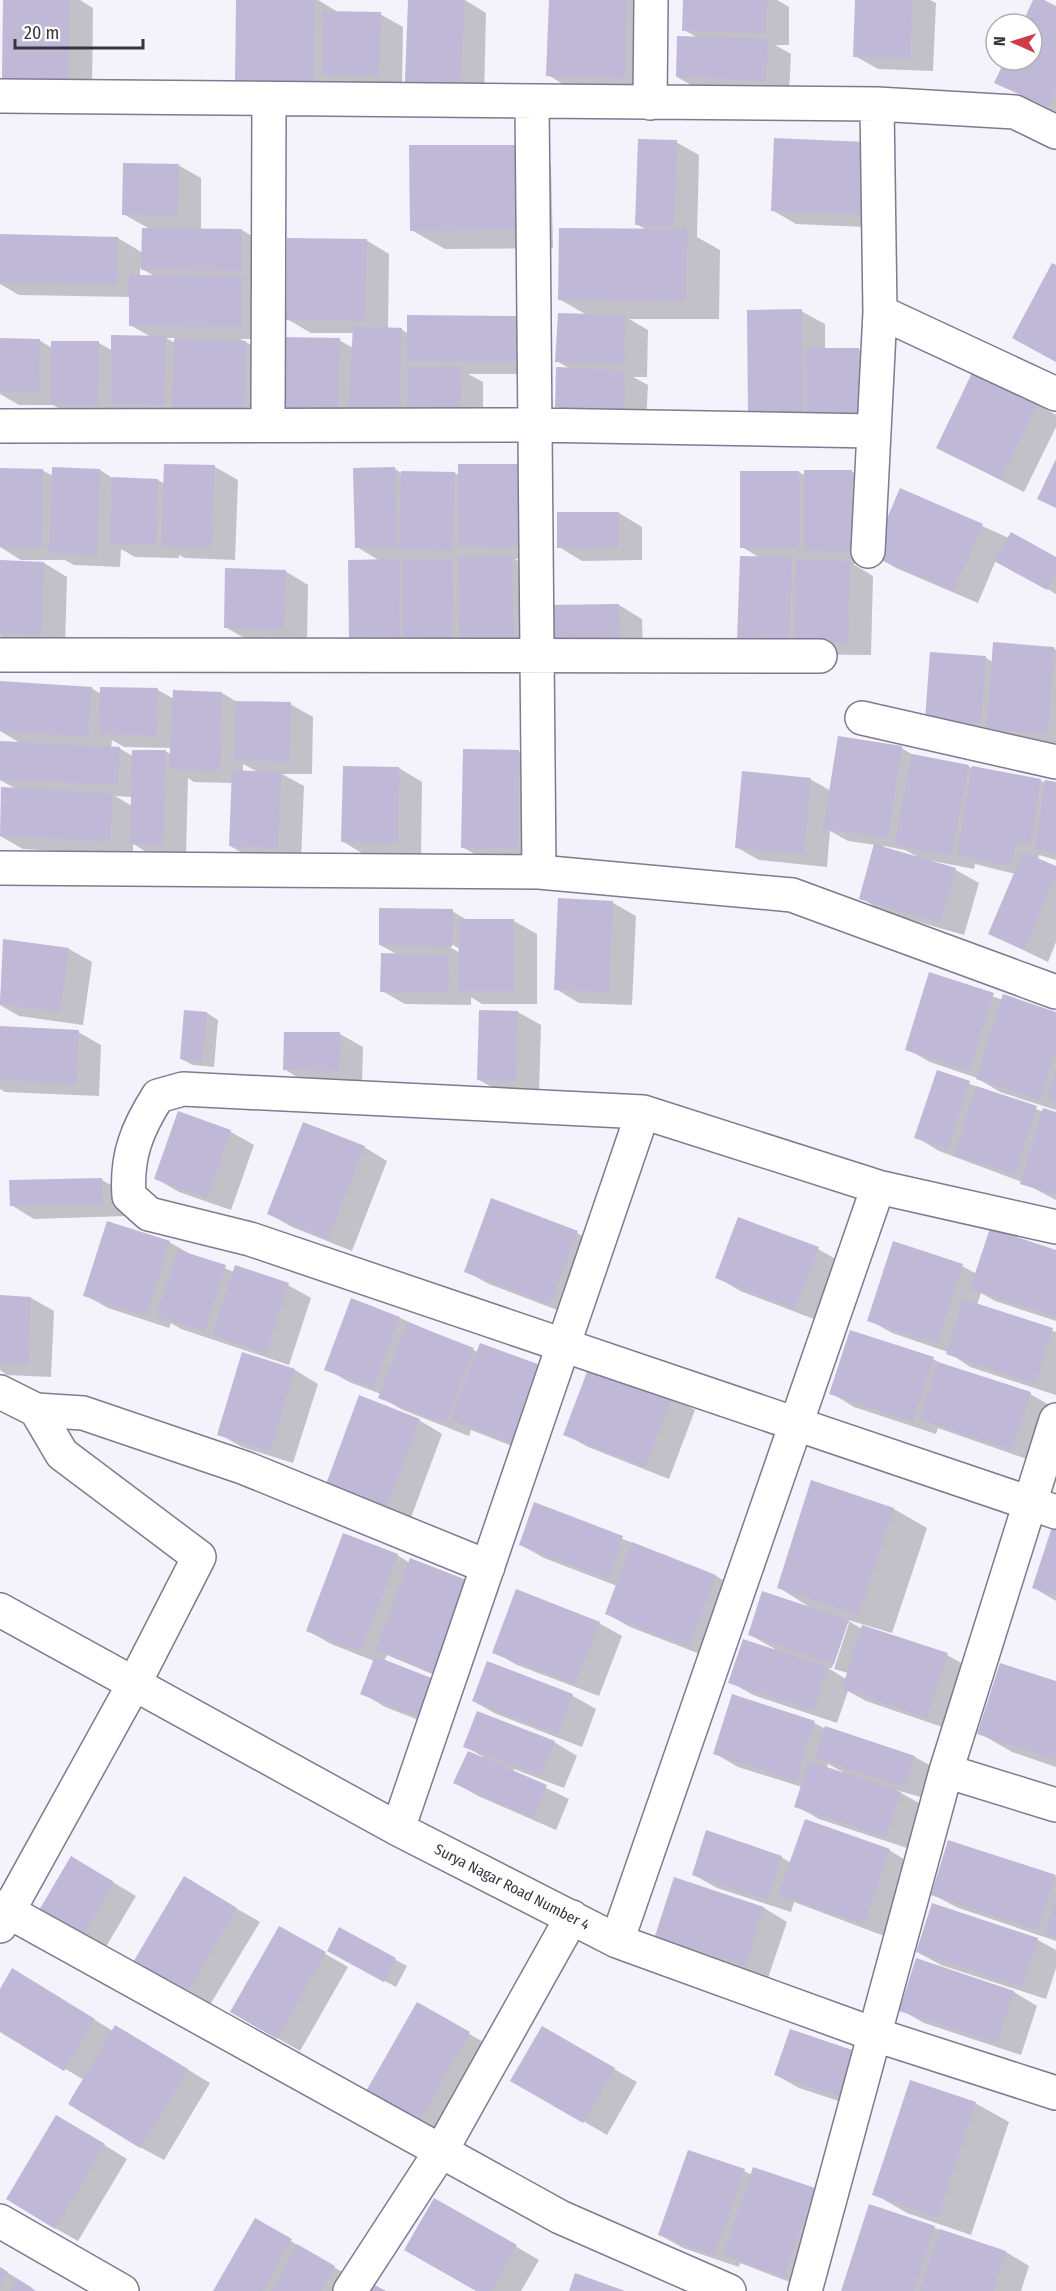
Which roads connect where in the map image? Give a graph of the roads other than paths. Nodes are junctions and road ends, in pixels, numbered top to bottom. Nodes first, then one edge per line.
1 (651, 0) edge
2 (0, 96) edge
3 (269, 99) junction
4 (532, 101) junction
5 (650, 103) junction
6 (877, 104) junction
7 (1056, 132) edge
8 (880, 312) junction
9 (1056, 394) edge
10 (268, 425) junction
11 (535, 425) junction
12 (0, 426) edge
13 (874, 431) junction
14 (868, 551) dead end
15 (0, 656) edge
16 (820, 656) dead end
17 (537, 657) junction
18 (862, 718) dead end
19 (1056, 762) edge
20 (0, 868) edge
21 (539, 872) junction
22 (1056, 992) edge
23 (643, 1112) junction
24 (878, 1186) junction
25 (1056, 1227) edge
26 (563, 1344) junction
27 (0, 1392) edge
28 (36, 1410) junction
29 (1056, 1420) edge
30 (797, 1422) junction
31 (1042, 1508) edge
32 (488, 1567) junction
33 (0, 1610) edge
34 (135, 1682) junction
35 (946, 1771) junction
36 (1056, 1805) edge
37 (398, 1828) junction
38 (2, 1915) edge
39 (572, 1917) junction
40 (617, 1941) junction
41 (876, 2035) junction
42 (1056, 2093) edge
43 (441, 2151) junction
44 (0, 2221) edge
45 (122, 2291) edge
46 (350, 2291) edge
47 (729, 2291) edge
48 (805, 2291) edge

1 - 5 street
2 - 3 street
3 - 4 street
3 - 10 street
4 - 5 street
4 - 11 street
5 - 6 street
6 - 7 street
6 - 8 street
8 - 9 street
8 - 13 street
10 - 11 street
10 - 12 street
11 - 13 street
11 - 17 street
13 - 14 street
15 - 17 street
16 - 17 street
17 - 21 street
18 - 19 street
20 - 21 street
21 - 22 street
23 - 24 street
23 - 26 street
23 - 26 street
24 - 25 street
24 - 30 street
26 - 30 street
26 - 32 street
27 - 28 street
28 - 32 street
28 - 34 street
29 - 31 street
30 - 31 street
30 - 40 street
31 - 35 street
32 - 37 street
33 - 34 street, Surya Nagar Road Number 4
34 - 37 street, Surya Nagar Road Number 4
34 - 38 street
35 - 36 street
35 - 41 street
37 - 39 street, Surya Nagar Road Number 4
38 - 43 street
39 - 40 street, Surya Nagar Road Number 4
39 - 43 street
40 - 41 street, Surya Nagar Road Number 4
41 - 42 street, Surya Nagar Road Number 4
41 - 48 street
43 - 46 street
43 - 47 street
44 - 45 street

